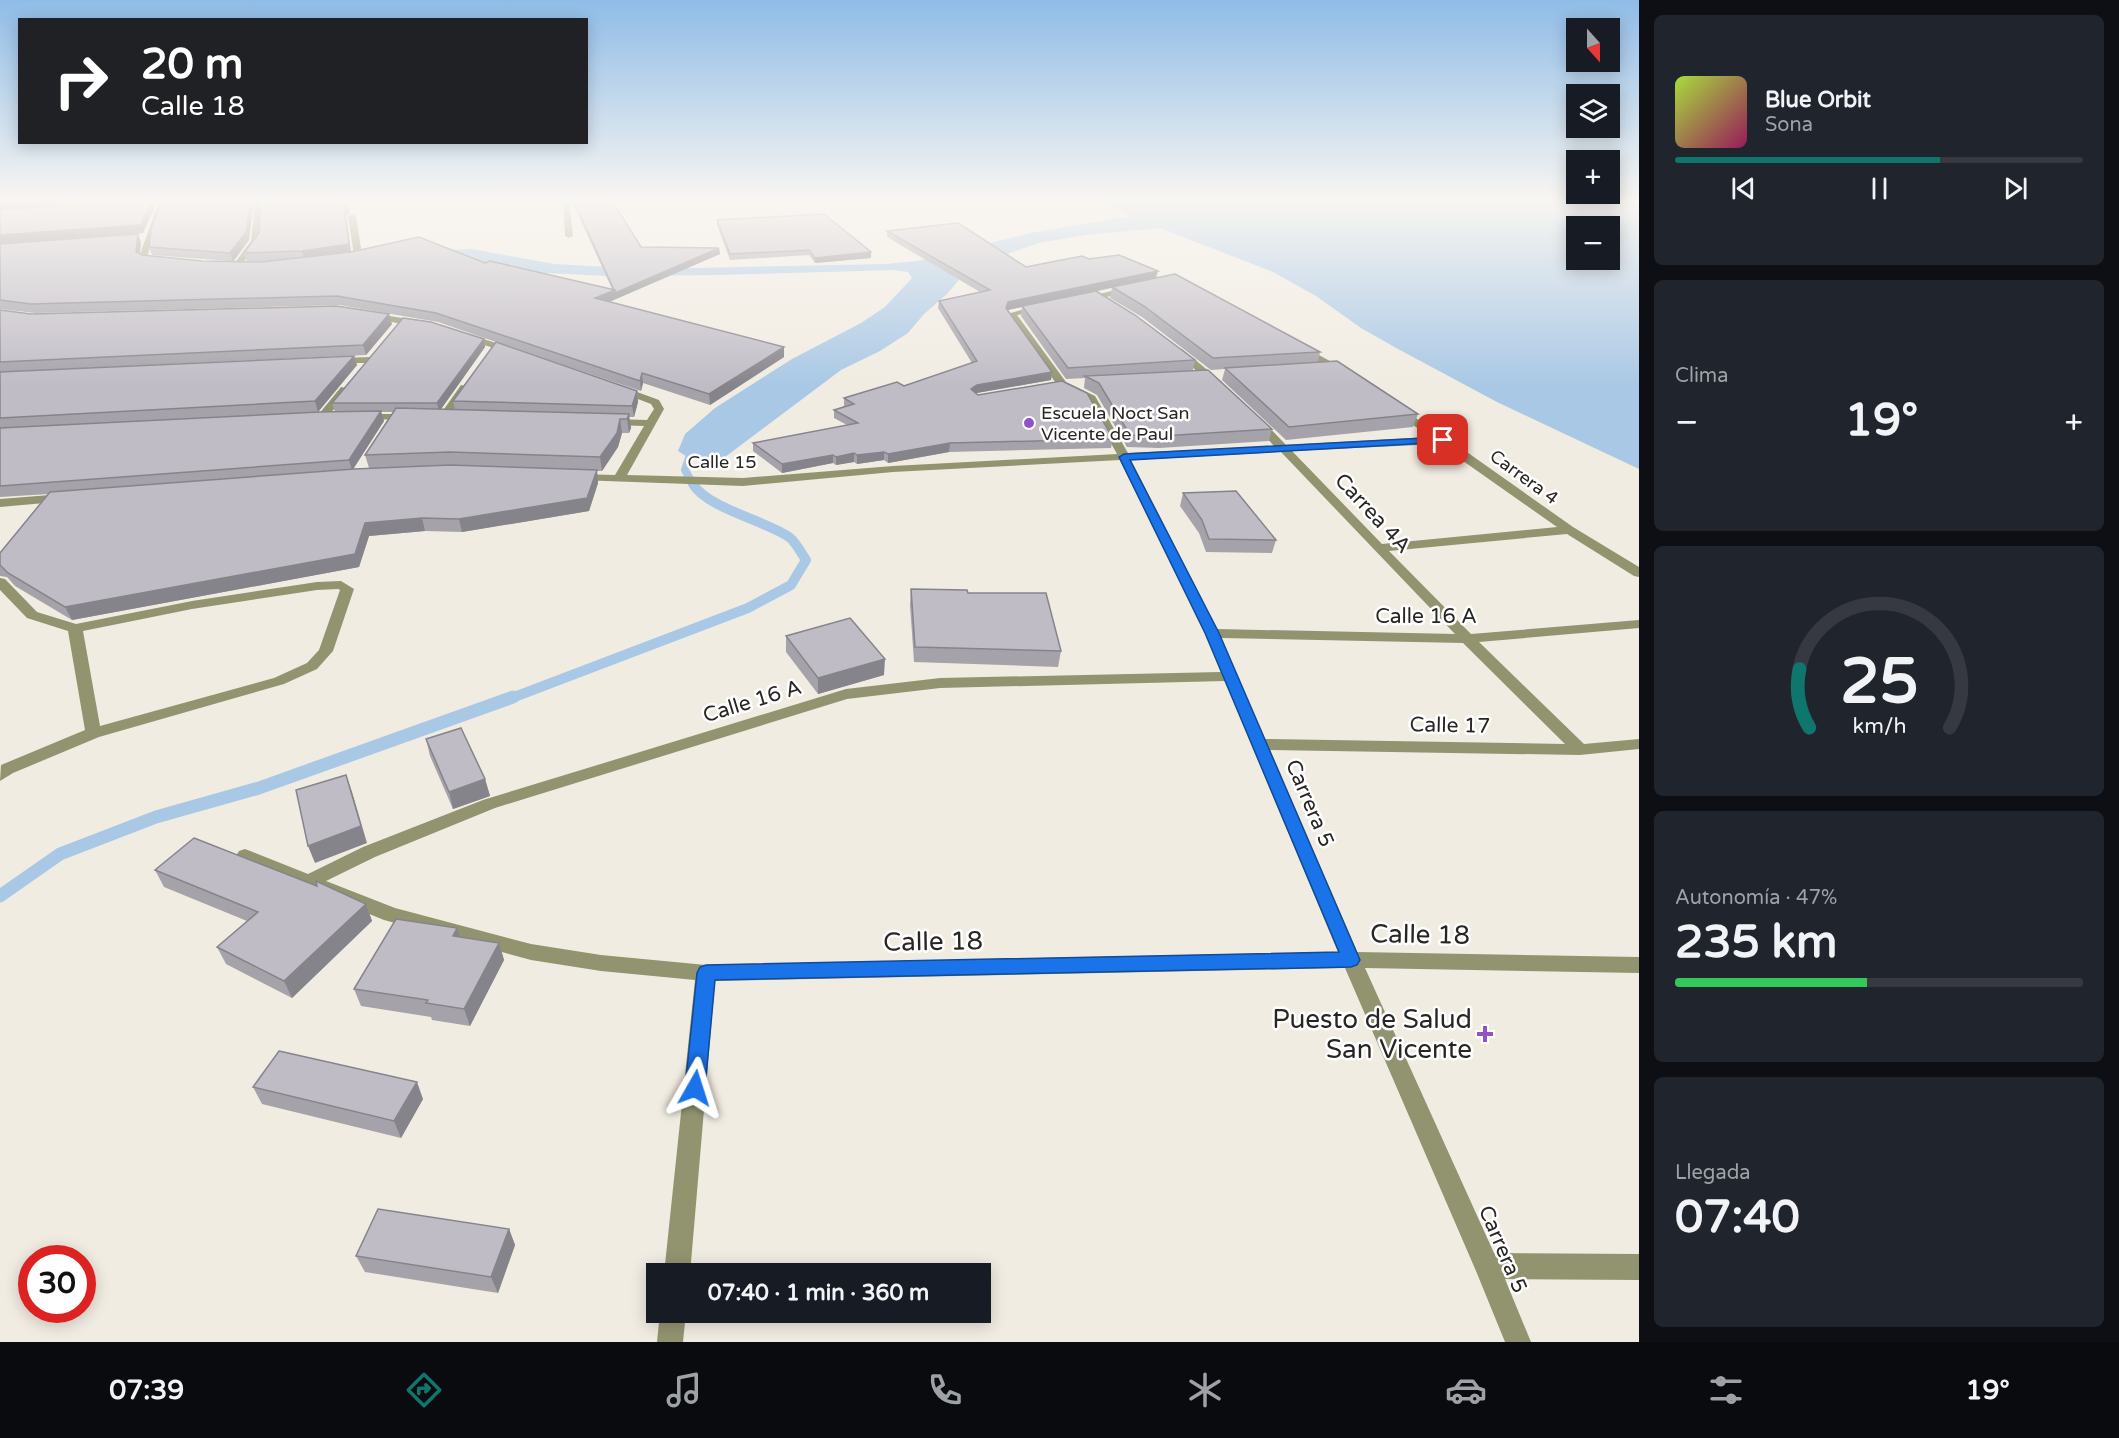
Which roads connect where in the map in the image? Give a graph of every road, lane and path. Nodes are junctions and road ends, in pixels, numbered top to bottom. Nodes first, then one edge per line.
1 (240, 262) edge
2 (227, 265) edge
3 (237, 265) junction
4 (248, 266) edge
5 (1139, 287) edge
6 (1097, 296) junction
7 (1076, 300) edge
8 (1054, 305) edge
9 (1115, 305) edge
10 (360, 314) edge
11 (434, 326) edge
12 (454, 333) edge
13 (1164, 340) edge
14 (1288, 341) edge
15 (495, 345) junction
16 (489, 354) edge
17 (527, 356) edge
18 (370, 360) edge
19 (322, 362) edge
20 (1336, 368) junction
21 (1314, 369) edge
22 (1217, 376) junction
23 (1188, 378) edge
24 (1356, 381) edge
25 (469, 382) edge
26 (1085, 382) edge
27 (349, 384) edge
28 (1057, 385) junction
29 (613, 387) edge
30 (1228, 393) edge
31 (1395, 407) edge
32 (1244, 409) edge
33 (594, 422) edge
34 (652, 423) junction
35 (1443, 440) junction
36 (1286, 449) junction
37 (1124, 457) junction
38 (571, 477) edge
39 (619, 478) junction
40 (71, 498) edge
41 (0, 503) edge
42 (1569, 530) junction
43 (1379, 548) junction
44 (1639, 573) edge
45 (0, 582) edge
46 (1639, 624) edge
47 (75, 628) junction
48 (1212, 633) junction
49 (1467, 639) junction
50 (1231, 676) junction
51 (93, 733) junction
52 (1261, 744) junction
53 (1639, 744) edge
54 (1580, 750) junction
55 (0, 775) edge
56 (245, 856) edge
57 (310, 881) junction
58 (1351, 960) junction
59 (1639, 965) edge
60 (706, 973) junction
61 (678, 1263) edge
62 (1487, 1266) junction
63 (1639, 1267) edge
64 (672, 1323) edge
65 (670, 1342) edge
66 (1518, 1342) edge

1 - 3 street
2 - 3 street
3 - 4 street
5 - 6 street
6 - 7 street
6 - 9 street
8 - 28 street, Carrera 5
10 - 11 street
12 - 15 street
13 - 22 street
14 - 20 street
15 - 16 street
15 - 17 street
18 - 19 street
20 - 21 street
20 - 24 street
22 - 23 street
22 - 30 street
25 - 27 street
26 - 28 street
28 - 37 street, Carrera 5
29 - 34 street
31 - 35 street, Carrera 4
32 - 36 street, Carrea 4A
33 - 34 street
34 - 39 street
35 - 36 street, Calle 15
35 - 42 street, Carrera 4
36 - 37 street, Calle 15
36 - 43 street, Carrea 4A
37 - 39 street, Calle 15
37 - 48 street, Carrera 5
38 - 39 street, Calle 15
40 - 41 street
42 - 43 street
42 - 44 street, Carrera 4
43 - 49 street, Carrea 4A
45 - 47 street
46 - 49 street, Calle 16 A
47 - 51 street
47 - 51 street
48 - 49 street, Calle 16 A
48 - 50 street, Carrera 5
49 - 54 street, Carrea 4A
50 - 52 street, Carrera 5
50 - 57 street, Calle 16 A
51 - 55 street
52 - 54 street, Calle 17
52 - 58 street, Carrera 5
53 - 54 street, Calle 17
56 - 57 street, Calle 18
57 - 60 street, Calle 18
58 - 59 street, Calle 18
58 - 60 street, Calle 18
58 - 62 street, Carrera 5
60 - 61 street
62 - 63 street
62 - 66 street, Carrera 5
64 - 65 street

